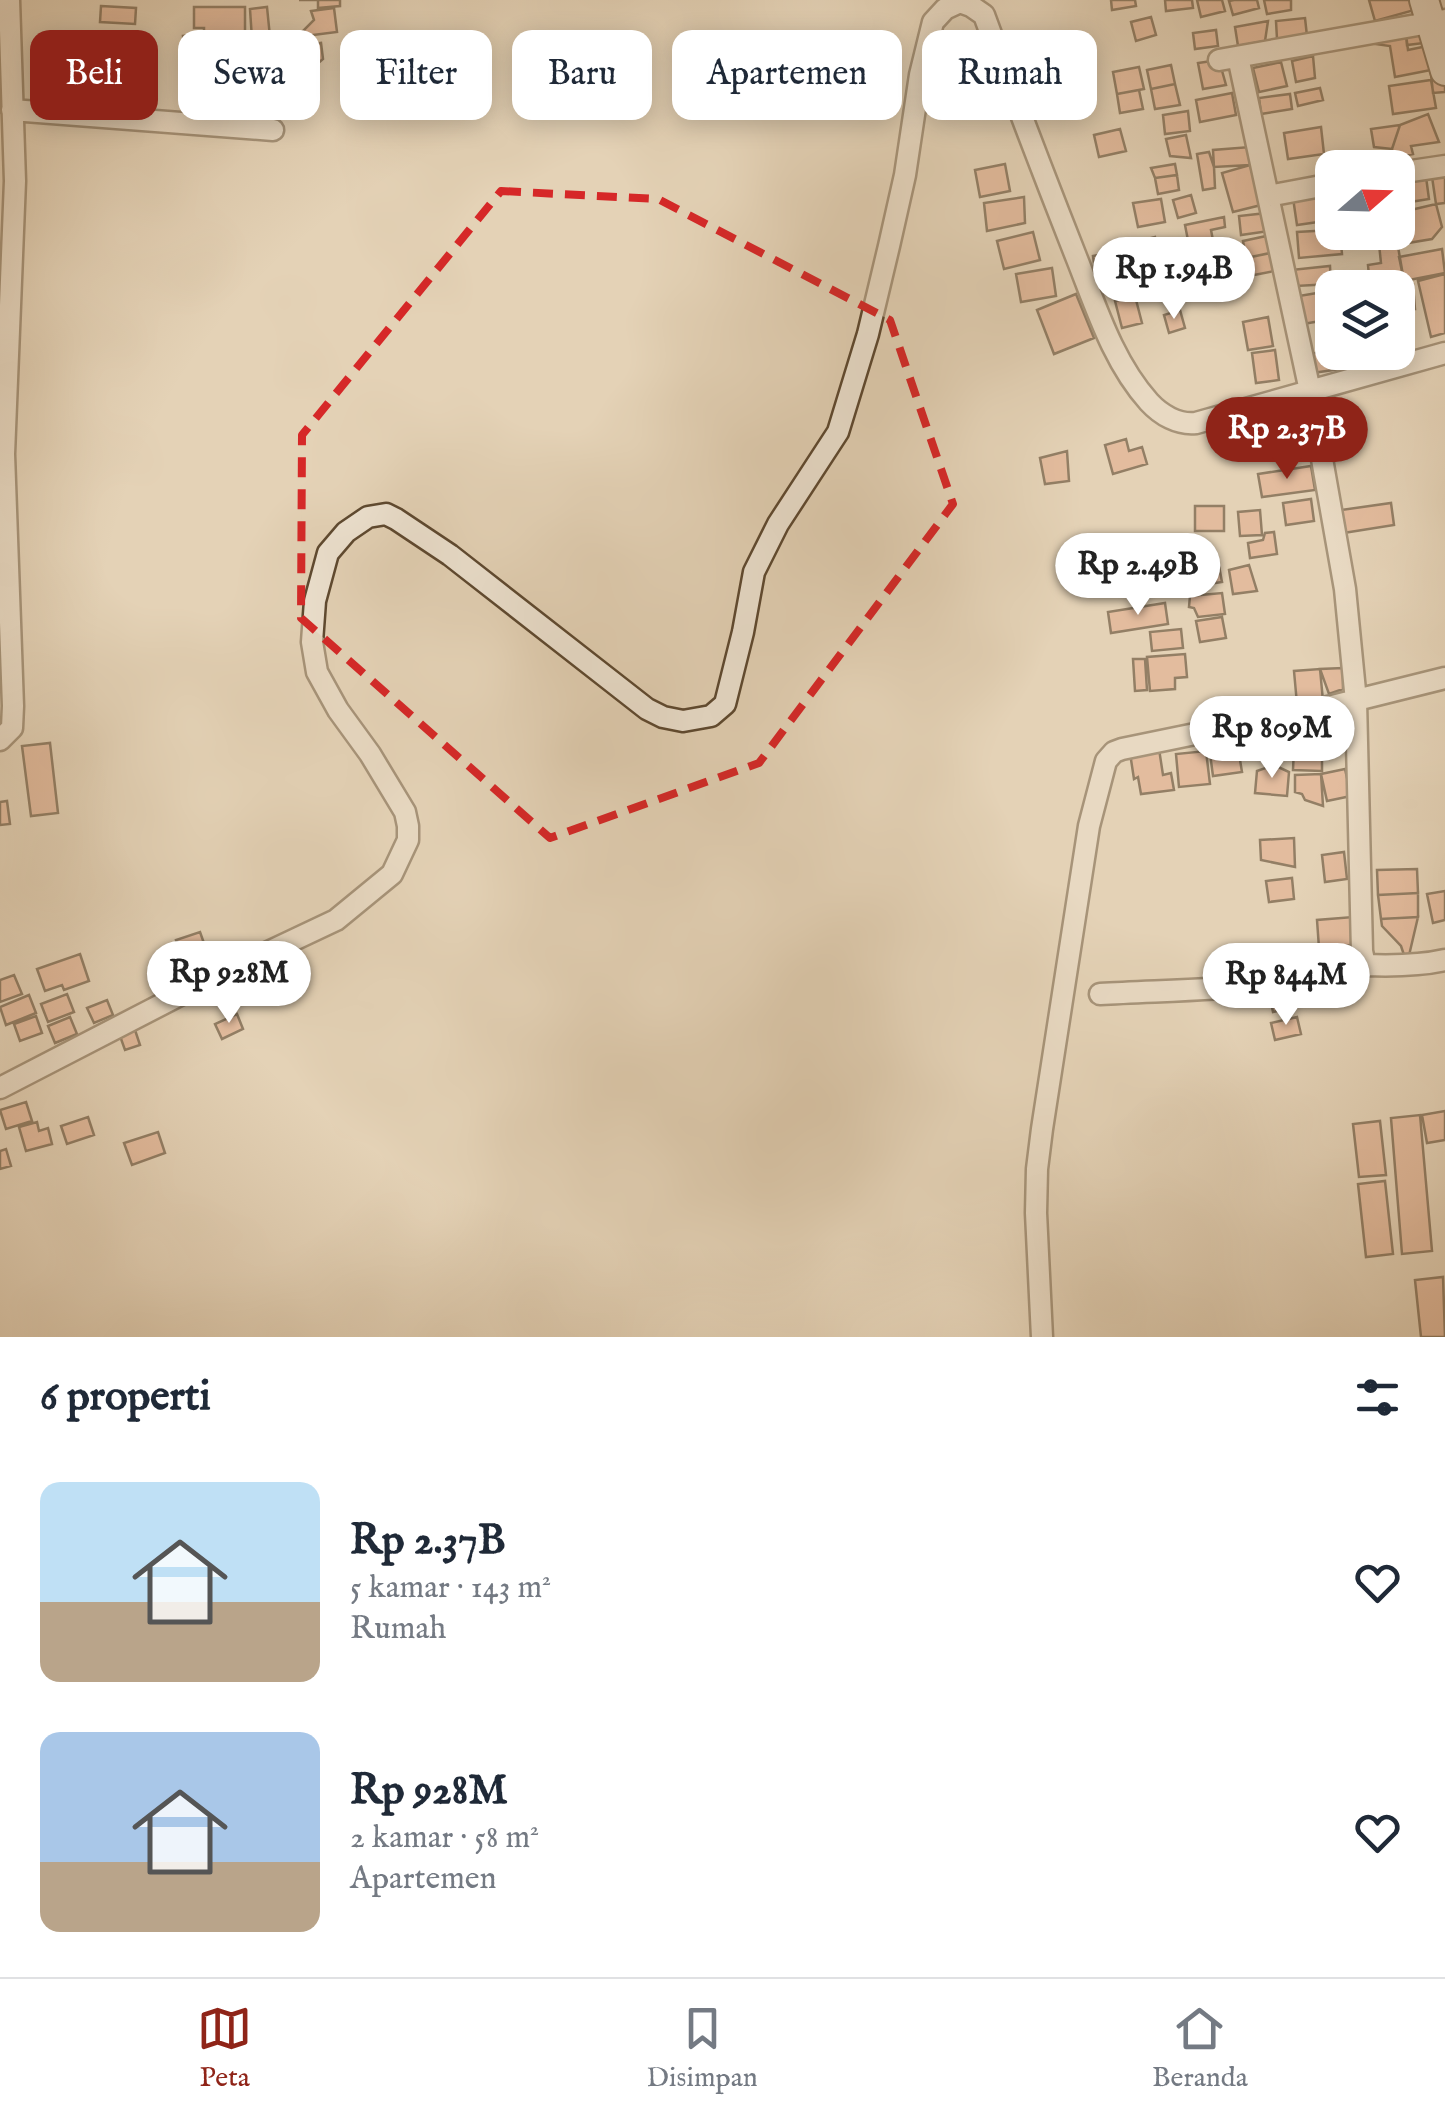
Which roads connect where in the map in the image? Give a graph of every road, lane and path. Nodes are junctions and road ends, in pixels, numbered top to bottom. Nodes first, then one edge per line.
1 (9, 0) edge
2 (1433, 14) edge
3 (1445, 72) edge
4 (12, 110) junction
5 (273, 130) dead end
6 (1445, 166) edge
7 (1415, 170) edge
8 (1315, 187) edge
9 (1268, 196) junction
10 (1445, 353) edge
11 (1310, 391) junction
12 (1445, 678) edge
13 (1356, 701) junction
14 (0, 740) edge
15 (1445, 960) edge
16 (1365, 965) junction
17 (1100, 994) dead end
18 (0, 1088) edge
19 (1042, 1337) edge

1 - 4 street
2 - 3 main road
2 - 9 street
4 - 5 street
4 - 14 street
6 - 7 street
8 - 9 street
9 - 11 street
10 - 11 street
11 - 13 street
11 - 18 street
12 - 13 street
13 - 16 street
13 - 19 street
15 - 16 street
16 - 17 street

